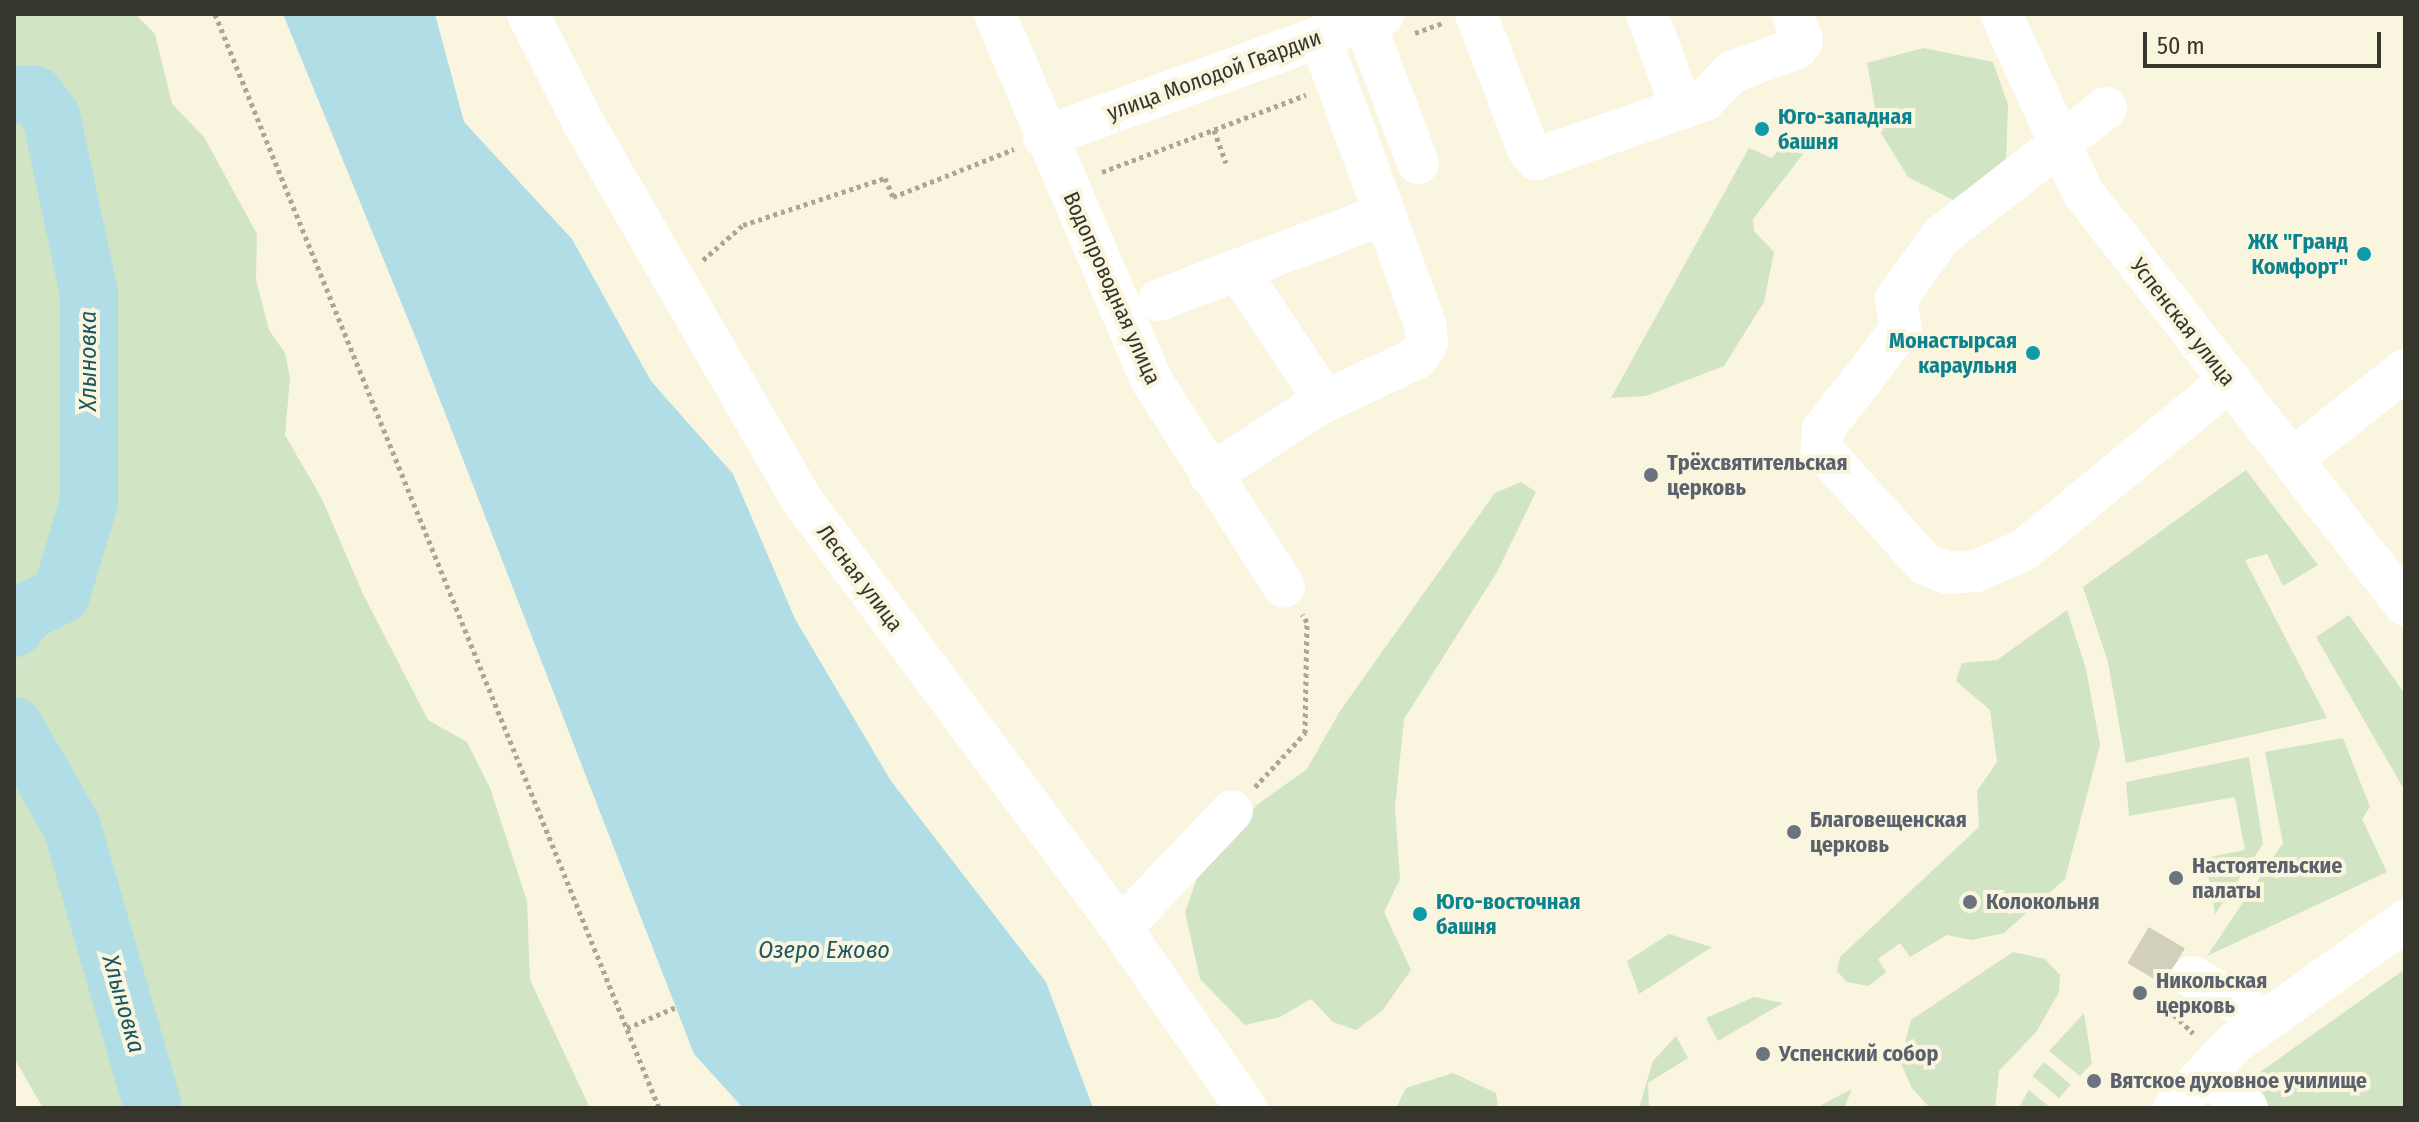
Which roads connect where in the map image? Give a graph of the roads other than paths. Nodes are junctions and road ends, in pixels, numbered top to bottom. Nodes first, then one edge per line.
1 (528, 14) edge
2 (995, 14) edge
3 (1647, 14) edge
4 (1793, 14) edge
5 (2001, 14) edge
6 (1464, 16) edge
7 (1374, 28) edge
8 (1320, 37) junction
9 (2106, 108) dead end
10 (1682, 109) junction
11 (1044, 137) junction
12 (2057, 143) junction
13 (1418, 163) dead end
14 (1384, 214) junction
15 (1238, 270) junction
16 (1159, 300) dead end
17 (2405, 370) edge
18 (2229, 381) junction
19 (1325, 401) junction
20 (2292, 459) junction
21 (1210, 475) junction
22 (1284, 587) road end
23 (2405, 605) edge
24 (1232, 811) road end
25 (2405, 921) edge
26 (1121, 928) junction
27 (2192, 977) tunnel mouth
28 (2265, 1019) junction
29 (2207, 1073) junction
30 (1246, 1108) edge
31 (2174, 1108) edge
32 (2247, 1108) edge

1 - 26 street, Лесная улица
2 - 11 street, Водопроводная улица
3 - 10 street
4 - 10 street
5 - 12 street, Успенская улица
6 - 10 street
7 - 8 street, улица Молодой Гвардии
7 - 13 street
8 - 11 street, улица Молодой Гвардии
8 - 14 street
9 - 12 street
11 - 21 street, Водопроводная улица
12 - 18 street, Успенская улица
12 - 18 street
14 - 15 street
14 - 19 street
15 - 16 street
15 - 19 street
17 - 20 street
18 - 20 street, Успенская улица
19 - 21 street
20 - 23 street, Успенская улица
21 - 22 street, Водопроводная улица
24 - 26 street
25 - 28 street
26 - 30 street, Лесная улица
27 - 28 street
28 - 29 street
29 - 31 street
29 - 32 street

